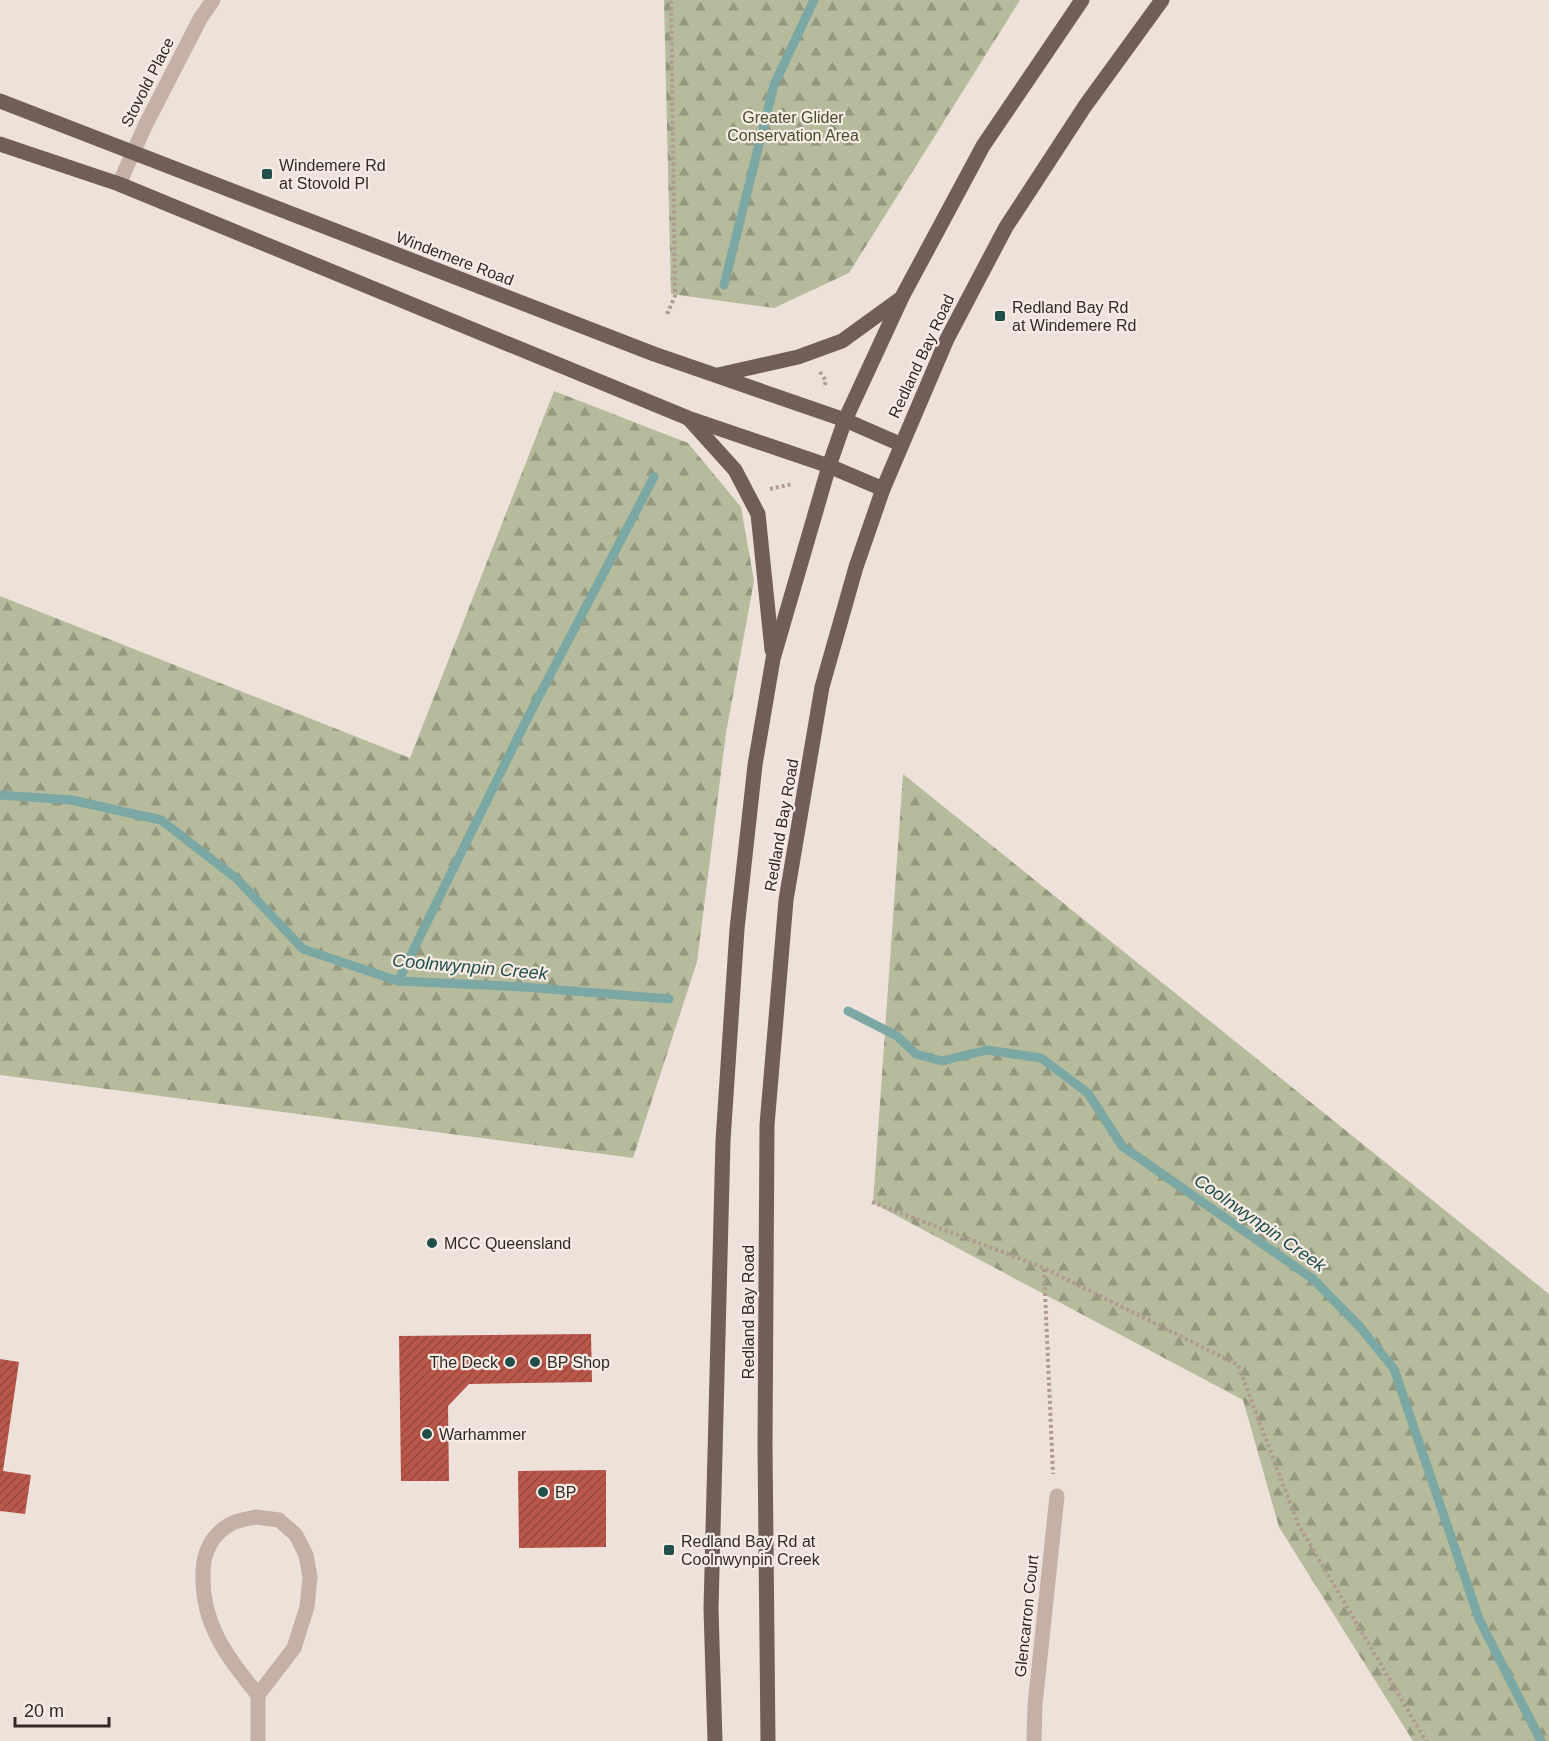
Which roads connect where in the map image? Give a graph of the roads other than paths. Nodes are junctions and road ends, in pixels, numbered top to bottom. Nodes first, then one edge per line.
1 (213, 0) edge
2 (1082, 0) edge
3 (1162, 0) edge
4 (0, 101) edge
5 (0, 144) edge
6 (131, 153) junction
7 (119, 184) junction
8 (902, 297) junction
9 (717, 375) junction
10 (688, 418) junction
11 (845, 420) junction
12 (900, 444) junction
13 (829, 466) junction
14 (883, 489) junction
15 (773, 659) junction
16 (1057, 1496) road end
17 (258, 1695) junction
18 (258, 1741) edge
19 (714, 1741) edge
20 (768, 1741) edge
21 (1034, 1741) edge

1 - 6 street, Stovold Place
2 - 8 main road, Redland Bay Road
3 - 12 main road, Redland Bay Road
4 - 6 main road, Windemere Road
5 - 7 main road
6 - 7 street, Stovold Place
6 - 9 main road, Windemere Road
7 - 10 main road
8 - 9 main road
8 - 11 main road, Redland Bay Road
9 - 11 main road, Windemere Road
10 - 13 main road
10 - 15 main road
11 - 12 main road, Windemere Road
11 - 13 main road, Redland Bay Road
12 - 14 main road, Redland Bay Road
13 - 14 main road
13 - 15 main road, Redland Bay Road
14 - 20 main road, Redland Bay Road
15 - 19 main road, Redland Bay Road
16 - 21 street, Glencarron Court
17 - 17 street
17 - 18 street

